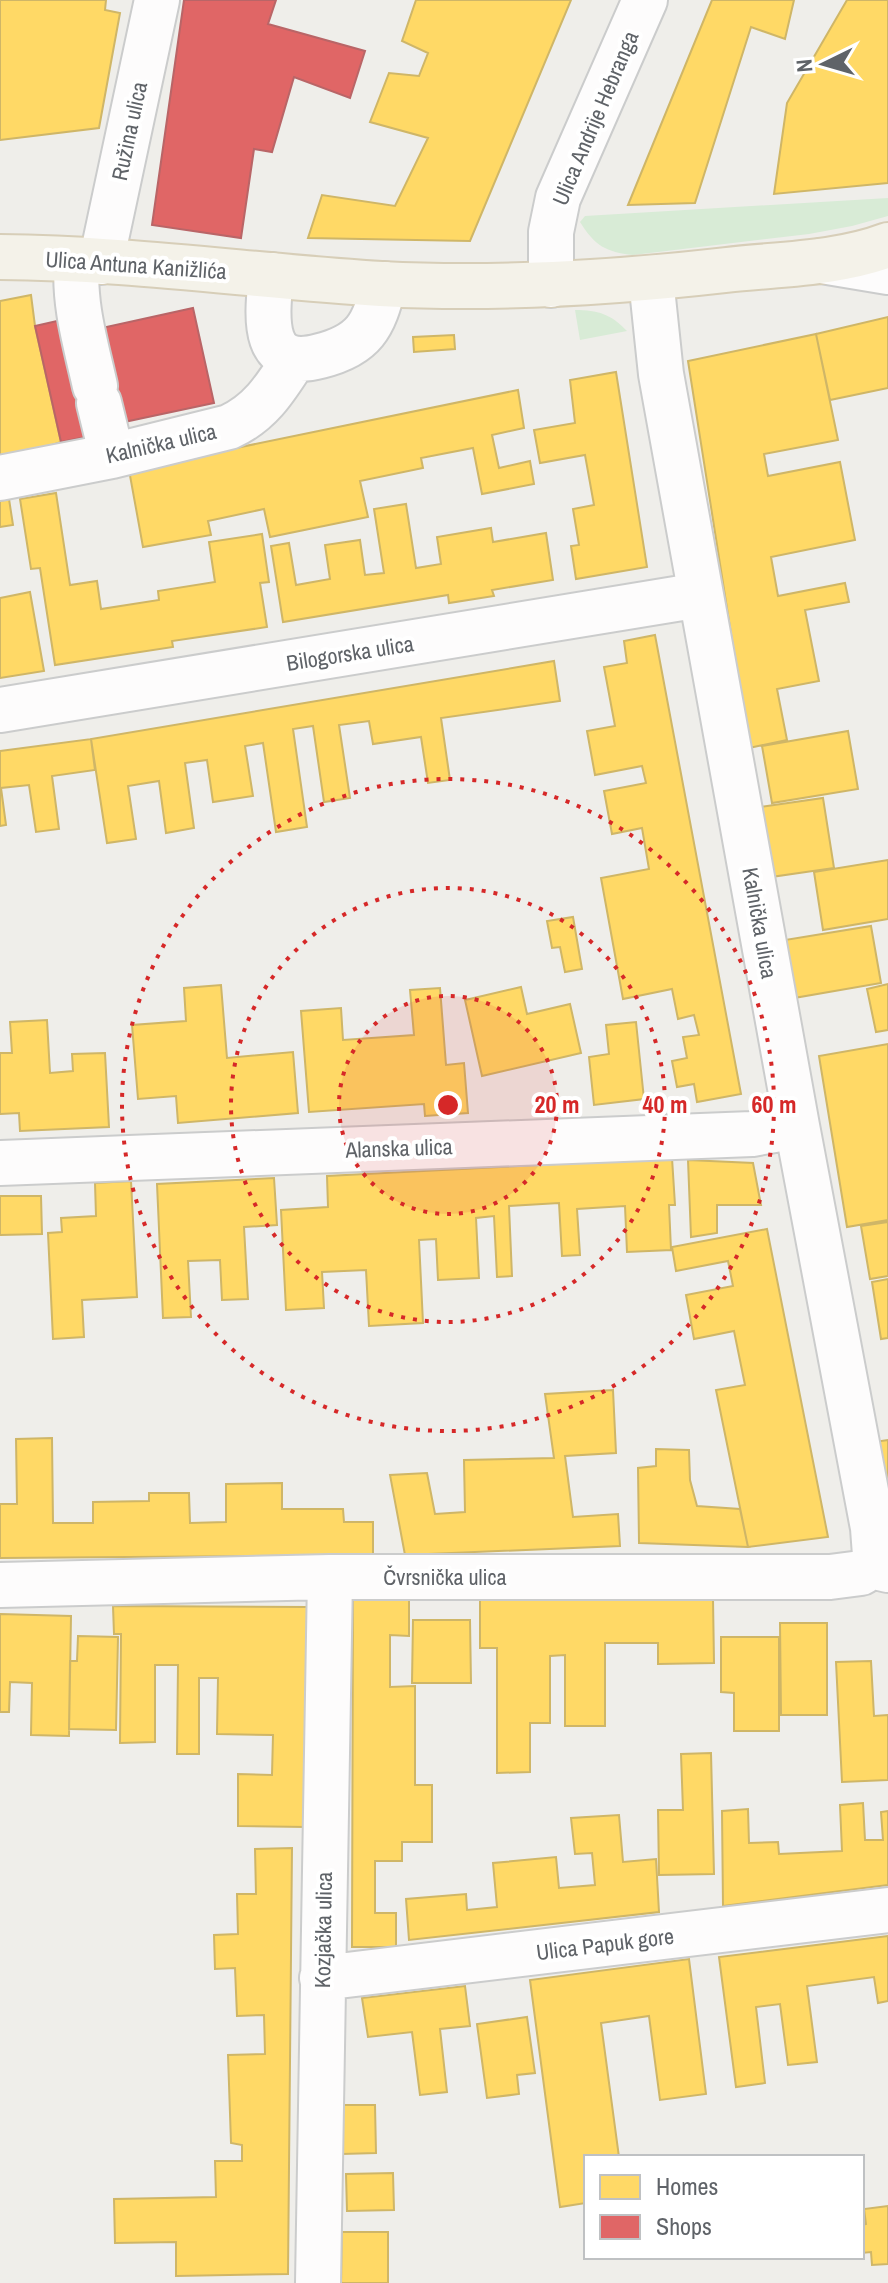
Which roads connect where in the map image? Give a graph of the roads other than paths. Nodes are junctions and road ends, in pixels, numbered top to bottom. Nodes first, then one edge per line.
1 (157, 0) edge
2 (645, 0) edge
3 (888, 245) edge
4 (0, 257) edge
5 (816, 260) junction
6 (89, 261) junction
7 (888, 272) edge
8 (271, 275) junction
9 (651, 279) junction
10 (384, 284) junction
11 (551, 285) junction
12 (293, 361) junction
13 (112, 456) junction
14 (0, 478) edge
15 (700, 595) junction
16 (0, 710) edge
17 (797, 1126) junction
18 (0, 1163) edge
19 (879, 1568) edge
20 (330, 1577) junction
21 (0, 1585) edge
22 (888, 1910) edge
23 (322, 1978) junction
24 (318, 2283) edge

1 - 6 street, Ružina ulica
2 - 11 street, Ulica Andrije Hebranga
3 - 5 main road
4 - 6 main road, Ulica Antuna Kanižlića
5 - 7 street
5 - 9 main road
6 - 8 main road, Ulica Antuna Kanižlića
6 - 13 street, Ružina ulica
8 - 10 main road
8 - 12 street
9 - 11 main road
9 - 15 street, Kalnička ulica
10 - 11 main road
10 - 12 street
12 - 13 street, Kalnička ulica
13 - 14 street, Kalnička ulica
15 - 16 street, Bilogorska ulica
15 - 17 street, Kalnička ulica
17 - 18 street, Alanska ulica
17 - 19 street, Kalnička ulica
19 - 20 street, Čvrsnička ulica
20 - 21 street, Čvrsnička ulica
20 - 23 street, Kozjačka ulica
22 - 23 street, Ulica Papuk gore
23 - 24 street, Kozjačka ulica

